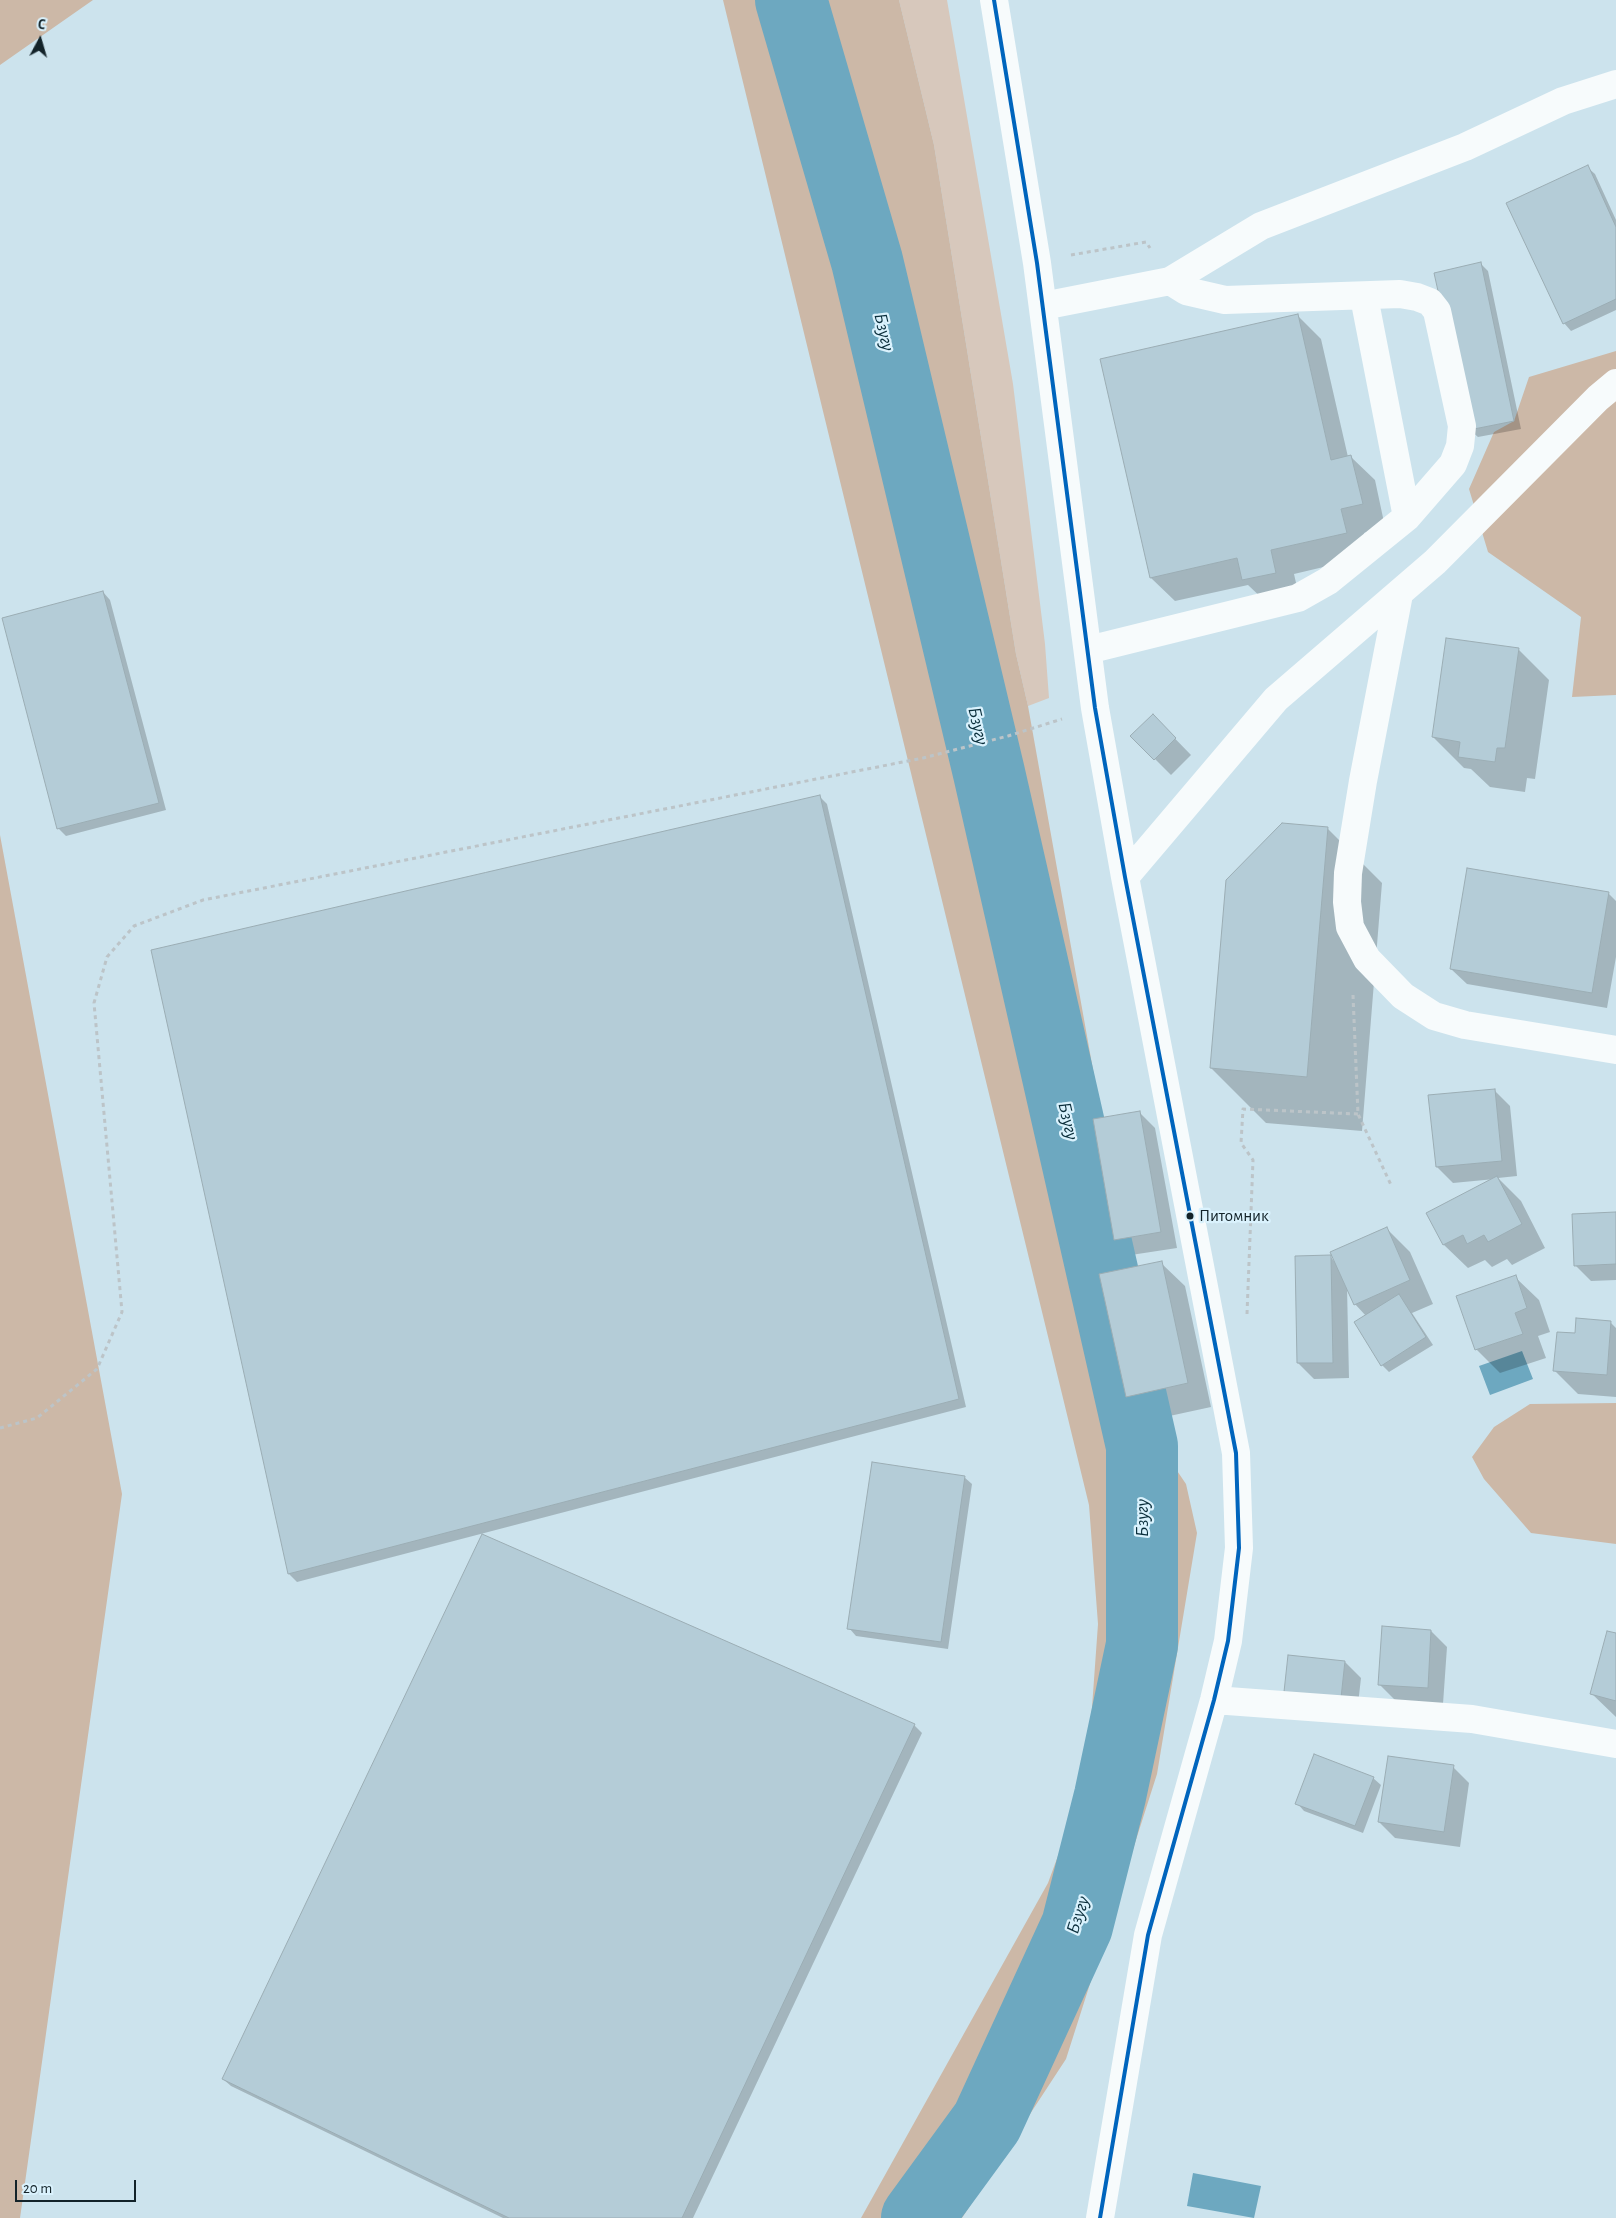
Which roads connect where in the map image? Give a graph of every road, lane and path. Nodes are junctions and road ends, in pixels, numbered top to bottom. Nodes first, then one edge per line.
1 (994, 0) edge
2 (1616, 84) edge
3 (1170, 281) junction
4 (1364, 297) junction
5 (1042, 306) junction
6 (1616, 383) edge
7 (1407, 517) junction
8 (1399, 594) junction
9 (1088, 650) junction
10 (1095, 708) junction
11 (1125, 877) junction
12 (1352, 986) dead end
13 (1616, 1050) edge
14 (1358, 1114) junction
15 (1391, 1185) dead end
16 (1247, 1318) dead end
17 (0, 1428) edge
18 (1214, 1700) junction
19 (1616, 1744) edge
20 (1100, 2218) edge

1 - 5 street
2 - 3 street
3 - 4 street
3 - 5 street
4 - 7 street
4 - 7 street
5 - 9 street
6 - 8 street
7 - 9 street
8 - 11 street
8 - 13 street
9 - 10 street
10 - 11 street
10 - 17 path
11 - 18 street
12 - 14 path
14 - 15 path
14 - 16 path
18 - 19 street
18 - 20 street

